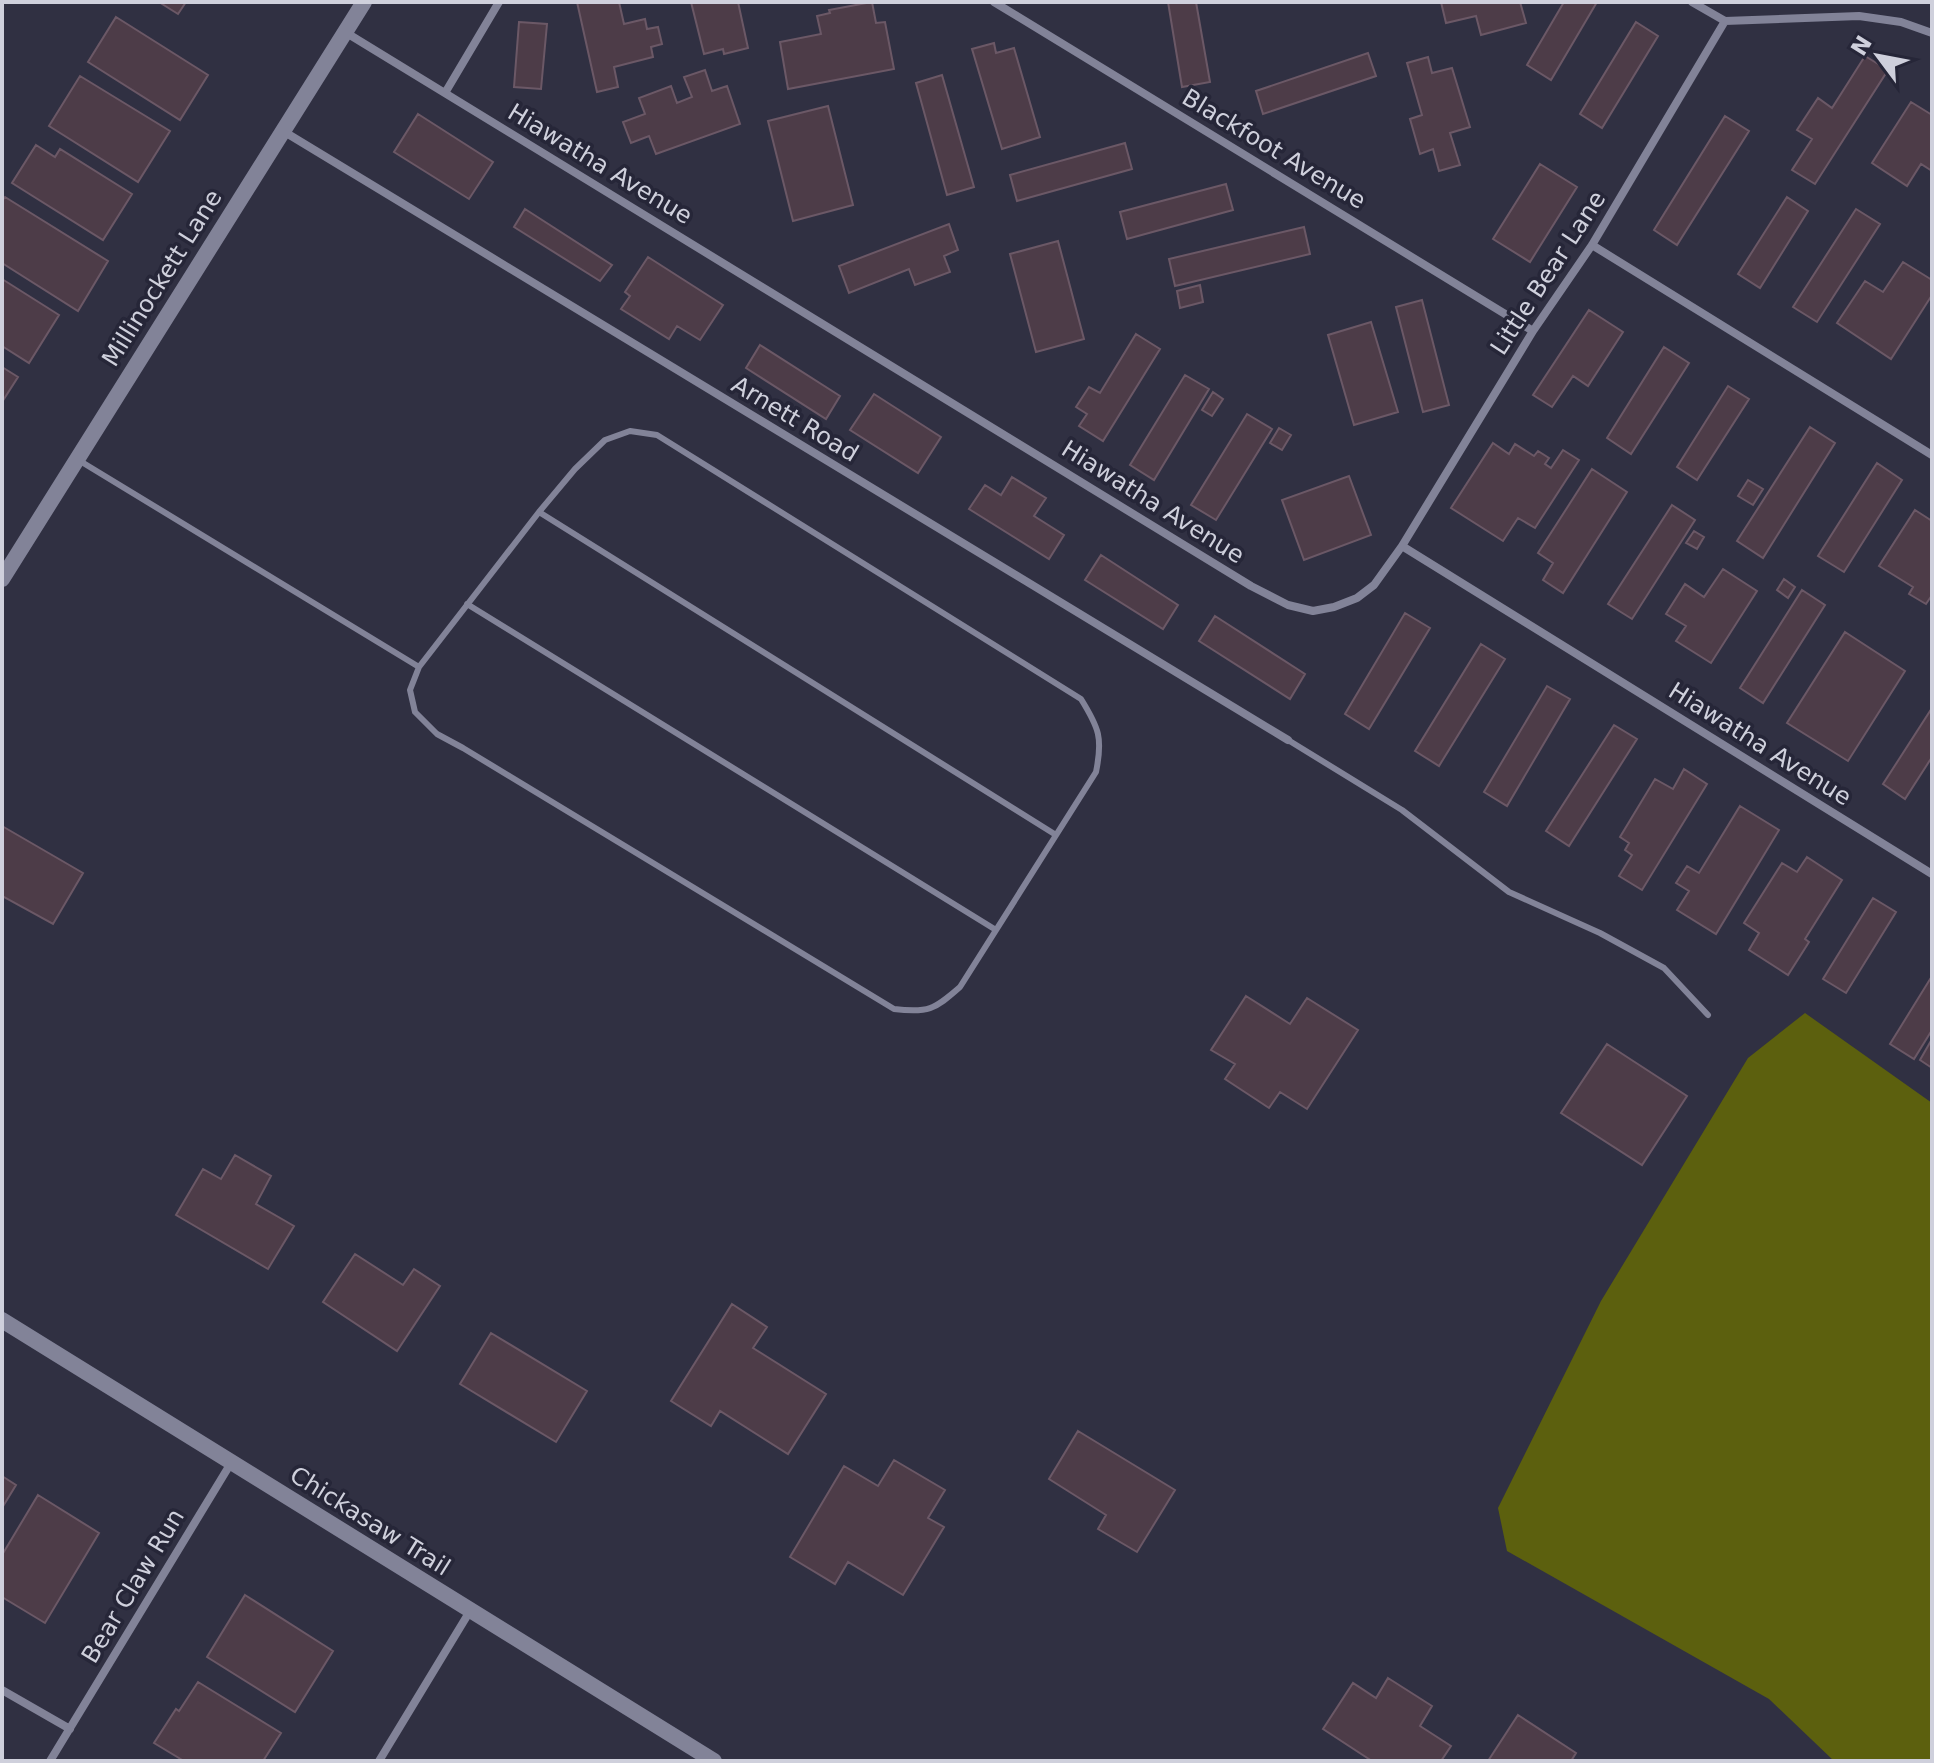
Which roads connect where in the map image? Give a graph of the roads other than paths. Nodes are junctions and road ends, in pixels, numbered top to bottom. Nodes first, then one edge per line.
1 (364, 2) edge
2 (499, 2) edge
3 (994, 2) edge
4 (1692, 2) edge
5 (1725, 21) junction
6 (345, 32) junction
7 (1932, 33) edge
8 (445, 93) junction
9 (282, 131) junction
10 (1592, 245) junction
11 (1533, 331) junction
12 (1932, 455) edge
13 (77, 459) junction
14 (539, 512) junction
15 (1402, 546) junction
16 (2, 579) edge
17 (467, 604) junction
18 (419, 667) junction
19 (1288, 740) joint
20 (1056, 835) junction
21 (1932, 874) edge
22 (996, 930) junction
23 (1708, 1015) dead end
24 (2, 1320) edge
25 (231, 1463) junction
26 (470, 1611) junction
27 (2, 1690) edge
28 (70, 1729) junction
29 (50, 1761) edge
30 (379, 1761) edge
31 (714, 1761) edge

1 - 6 street, Millinockett Lane
2 - 8 street
3 - 11 street, Blackfoot Avenue
4 - 5 street
5 - 7 street
5 - 10 street, Little Bear Lane
6 - 8 street, Hiawatha Avenue
6 - 9 street, Millinockett Lane
8 - 15 street, Hiawatha Avenue
9 - 13 street, Millinockett Lane
9 - 19 street, Arnett Road
10 - 11 street, Little Bear Lane
10 - 12 street
11 - 15 street, Little Bear Lane
13 - 16 street, Millinockett Lane
13 - 18 lane
14 - 17 lane
14 - 20 lane
14 - 20 lane
15 - 21 street, Hiawatha Avenue
17 - 18 lane
17 - 22 lane
18 - 22 lane
19 - 23 lane
20 - 22 lane
24 - 25 street, Chickasaw Trail
25 - 26 street, Chickasaw Trail
25 - 28 street, Bear Claw Run
26 - 30 street
26 - 31 street, Chickasaw Trail
27 - 28 street
28 - 29 street, Bear Claw Run

